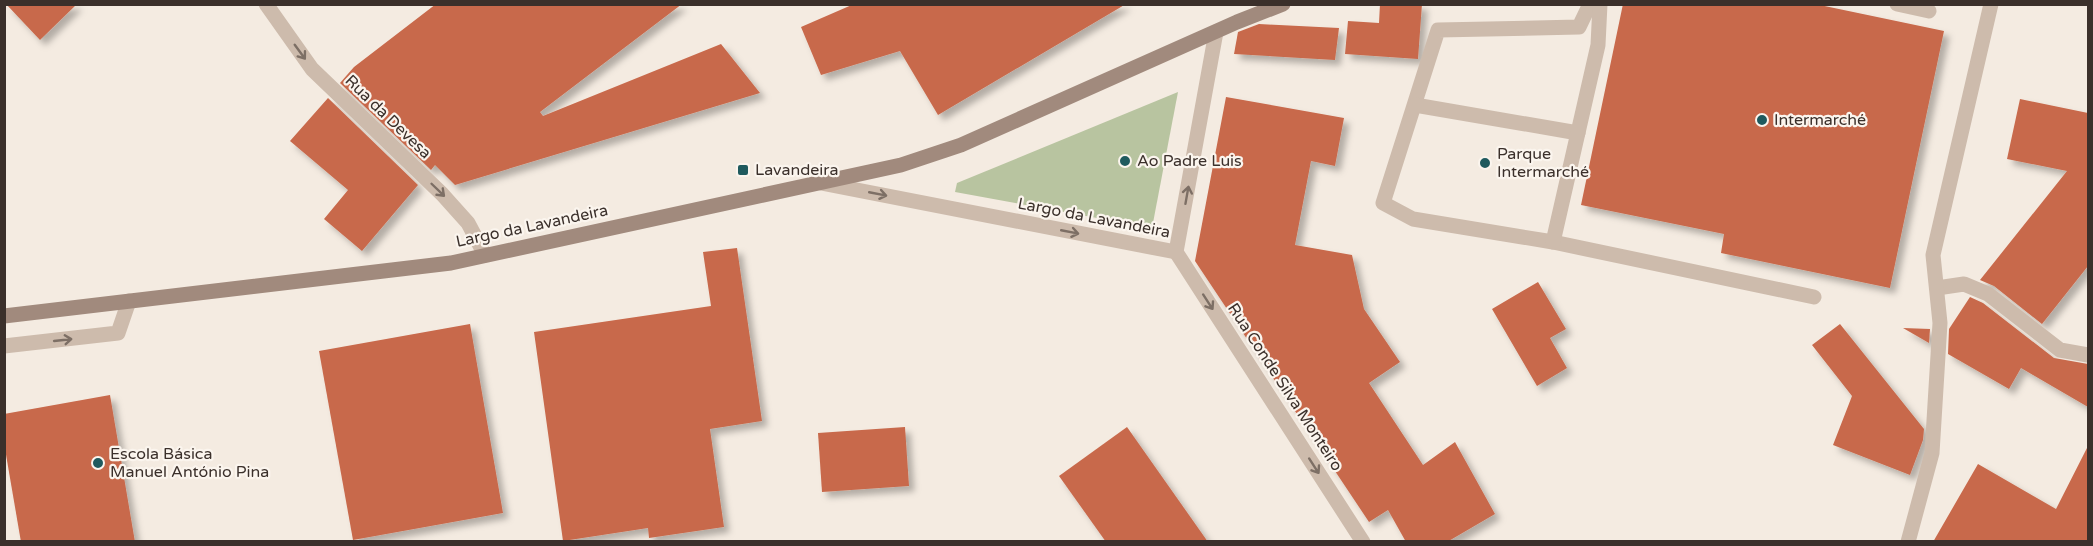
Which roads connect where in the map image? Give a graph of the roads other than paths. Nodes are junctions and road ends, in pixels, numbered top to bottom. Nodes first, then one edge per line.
1 (266, 4) edge
2 (1283, 4) edge
3 (1590, 4) edge
4 (1600, 4) edge
5 (1897, 4) edge
6 (1991, 4) edge
7 (1929, 11) dead end
8 (1216, 32) junction
9 (1415, 105) junction
10 (1578, 133) junction
11 (821, 183) junction
12 (1553, 242) junction
13 (1176, 252) junction
14 (485, 255) junction
15 (1937, 288) junction
16 (1814, 297) dead end
17 (129, 301) junction
18 (4, 316) edge
19 (4, 346) edge
20 (2088, 355) edge
21 (1363, 542) edge
22 (1908, 542) edge

1 -> 14 street, Rua da Devesa
2 - 8 main road, Largo da Lavandeira
3 - 9 street
4 - 10 street
5 - 7 street
6 - 15 street
8 - 11 main road, Largo da Lavandeira
13 -> 8 street, Largo da Lavandeira
9 - 10 street
9 - 12 street
10 - 12 street
11 -> 13 street, Largo da Lavandeira
11 - 14 main road, Largo da Lavandeira
12 - 16 street
13 -> 21 street, Rua Conde Silva Monteiro
14 - 17 main road, Largo da Lavandeira
15 - 20 street
15 - 22 street
17 - 18 main road, Largo da Lavandeira
19 -> 17 street

